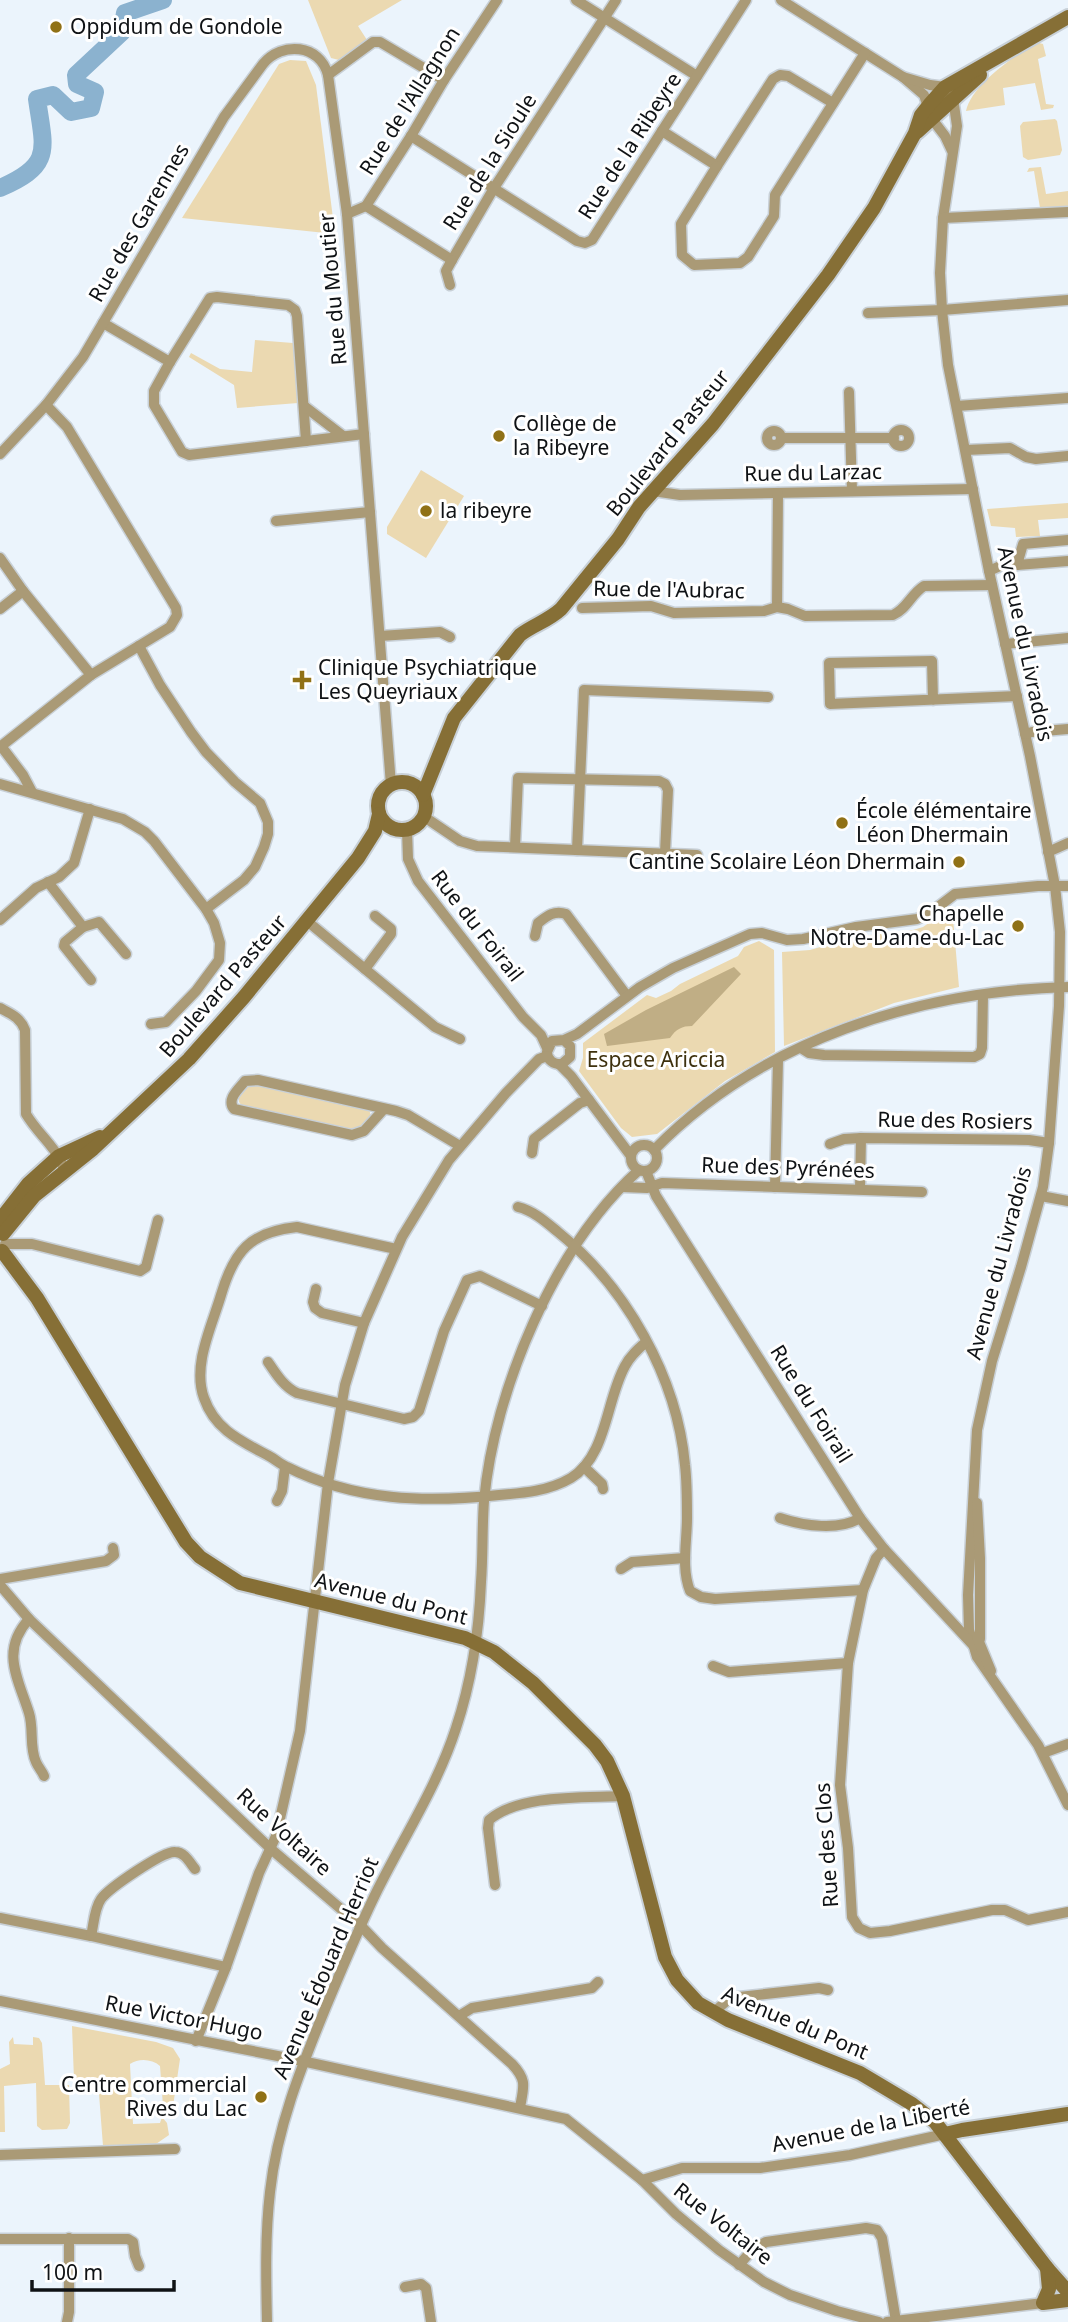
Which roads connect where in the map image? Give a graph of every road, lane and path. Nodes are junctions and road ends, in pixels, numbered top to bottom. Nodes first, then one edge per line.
1 (498, 0) edge
2 (576, 0) edge
3 (616, 0) edge
4 (746, 0) edge
5 (781, 0) edge
6 (1068, 17) edge
7 (604, 19) junction
8 (865, 54) junction
9 (326, 70) junction
10 (697, 76) junction
11 (903, 77) junction
12 (444, 80) junction
13 (949, 93) junction
14 (833, 103) junction
15 (930, 112) junction
16 (957, 126) junction
17 (662, 131) junction
18 (411, 136) junction
19 (945, 136) junction
20 (952, 151) junction
21 (717, 166) junction
22 (494, 188) junction
23 (366, 206) junction
24 (1068, 212) edge
25 (347, 214) junction
26 (943, 218) junction
27 (452, 260) junction
28 (450, 285) dead end
29 (1068, 300) edge
30 (942, 310) junction
31 (868, 313) dead end
32 (103, 323) junction
33 (170, 362) junction
34 (849, 393) dead end
35 (1068, 398) edge
36 (46, 405) junction
37 (304, 405) junction
38 (957, 406) junction
39 (364, 434) junction
40 (343, 436) junction
41 (781, 438) dead end
42 (849, 438) junction
43 (894, 438) dead end
44 (306, 441) junction
45 (966, 450) junction
46 (0, 454) edge
47 (1068, 456) edge
48 (973, 489) junction
49 (653, 491) junction
50 (852, 491) junction
51 (778, 493) junction
52 (370, 512) junction
53 (276, 521) dead end
54 (1068, 540) edge
55 (0, 558) edge
56 (1068, 561) edge
57 (1017, 565) junction
58 (989, 570) junction
59 (992, 585) junction
60 (23, 591) junction
61 (778, 607) junction
62 (582, 608) dead end
63 (0, 609) edge
64 (380, 636) junction
65 (450, 637) dead end
66 (1068, 638) edge
67 (1005, 644) junction
68 (139, 646) junction
69 (91, 675) junction
70 (1017, 696) junction
71 (768, 697) dead end
72 (933, 700) junction
73 (1068, 729) edge
74 (1025, 734) junction
75 (1, 746) edge
76 (437, 761) junction
77 (581, 780) junction
78 (0, 783) edge
79 (411, 784) junction
80 (391, 785) junction
81 (32, 792) junction
82 (423, 795) junction
83 (90, 809) junction
84 (379, 814) junction
85 (423, 816) junction
86 (390, 827) junction
87 (407, 830) junction
88 (1068, 843) edge
89 (515, 847) junction
90 (578, 850) junction
91 (1048, 852) junction
92 (665, 853) junction
93 (697, 855) dead end
94 (358, 858) junction
95 (47, 882) junction
96 (1055, 886) junction
97 (1068, 886) edge
98 (206, 909) junction
99 (375, 916) dead end
100 (0, 920) edge
101 (307, 921) junction
102 (83, 927) junction
103 (536, 936) dead end
104 (126, 954) dead end
105 (365, 969) junction
106 (91, 980) dead end
107 (1064, 987) edge
108 (983, 995) junction
109 (627, 996) junction
110 (0, 1008) edge
111 (151, 1024) dead end
112 (541, 1035) junction
113 (460, 1039) dead end
114 (560, 1040) junction
115 (801, 1048) junction
116 (547, 1052) junction
117 (570, 1057) junction
118 (778, 1060) junction
119 (559, 1064) junction
120 (571, 1076) junction
121 (589, 1100) junction
122 (384, 1109) junction
123 (111, 1132) junction
124 (861, 1138) junction
125 (619, 1140) junction
126 (1049, 1143) junction
127 (831, 1144) dead end
128 (460, 1146) junction
129 (639, 1146) junction
130 (654, 1150) junction
131 (532, 1153) dead end
132 (59, 1156) junction
133 (631, 1156) junction
134 (646, 1169) junction
135 (65, 1171) junction
136 (622, 1187) junction
137 (653, 1187) junction
138 (775, 1187) junction
139 (860, 1189) junction
140 (922, 1192) dead end
141 (1041, 1196) junction
142 (1068, 1201) edge
143 (519, 1207) dead end
144 (158, 1220) dead end
145 (2, 1239) edge
146 (576, 1246) junction
147 (396, 1249) junction
148 (316, 1289) dead end
149 (542, 1306) junction
150 (364, 1323) junction
151 (646, 1342) junction
152 (268, 1362) dead end
153 (341, 1403) junction
154 (285, 1467) junction
155 (584, 1467) junction
156 (974, 1473) junction
157 (328, 1483) junction
158 (603, 1489) dead end
159 (484, 1497) junction
160 (277, 1501) dead end
161 (780, 1518) dead end
162 (860, 1518) junction
163 (113, 1548) dead end
164 (884, 1549) junction
165 (685, 1558) junction
166 (621, 1569) dead end
167 (0, 1579) edge
168 (0, 1585) edge
169 (863, 1590) junction
170 (314, 1602) junction
171 (29, 1619) junction
172 (955, 1628) junction
173 (969, 1630) junction
174 (477, 1643) junction
175 (977, 1643) junction
176 (848, 1663) junction
177 (713, 1665) dead end
178 (1068, 1744) edge
179 (1043, 1754) junction
180 (44, 1776) dead end
181 (623, 1796) junction
182 (1068, 1805) edge
183 (280, 1820) junction
184 (252, 1829) junction
185 (271, 1849) junction
186 (195, 1869) dead end
187 (495, 1885) dead end
188 (1068, 1912) edge
189 (0, 1917) edge
190 (362, 1927) junction
191 (91, 1936) junction
192 (226, 1967) junction
193 (598, 1982) dead end
194 (828, 1990) dead end
195 (0, 2001) edge
196 (714, 2012) junction
197 (459, 2016) junction
198 (196, 2040) junction
199 (303, 2062) junction
200 (520, 2107) junction
201 (1068, 2114) edge
202 (566, 2119) joint
203 (945, 2134) junction
204 (175, 2149) dead end
205 (0, 2155) edge
206 (642, 2180) junction
207 (69, 2238) junction
208 (0, 2239) edge
209 (739, 2265) junction
210 (139, 2266) dead end
211 (1047, 2268) junction
212 (405, 2287) dead end
213 (1068, 2292) edge
214 (1068, 2300) edge
215 (1043, 2303) junction
216 (949, 2318) edge
217 (892, 2321) edge
218 (67, 2322) edge
219 (267, 2322) edge
220 (431, 2322) edge
221 (879, 2322) edge

1 - 12 street, Rue de l'Allagnon
2 - 7 street
3 - 7 street, Rue de la Sioule
4 - 10 street, Rue de la Ribeyre
5 - 8 street
6 - 13 main road, Boulevard Pasteur
7 - 10 street
7 - 22 street, Rue de la Sioule
8 - 11 street
8 - 14 street
9 - 12 street
9 - 25 street, Rue du Moutier
9 - 32 street, Rue des Garennes
10 - 17 street, Rue de la Ribeyre
11 - 13 street
11 - 15 street
12 - 18 street, Rue de l'Allagnon
13 - 15 main road, Boulevard Pasteur
13 - 16 street, Avenue du Livradois
14 - 21 street
14 - 21 street
15 - 19 street
15 - 49 main road, Boulevard Pasteur
16 - 19 street
16 - 20 street, Avenue du Livradois
17 - 21 street
17 - 22 street, Rue de la Ribeyre
18 - 22 street, Rue de la Ribeyre
18 - 23 street, Rue de l'Allagnon
19 - 20 street
20 - 26 street, Avenue du Livradois
22 - 27 street, Rue de la Sioule
23 - 25 street, Rue de l'Allagnon
23 - 27 street, Rue de la Sioule
24 - 26 street
25 - 39 street, Rue du Moutier
26 - 30 street, Avenue du Livradois
27 - 28 street
29 - 30 street
30 - 31 street
30 - 38 street, Avenue du Livradois
32 - 33 street
32 - 36 street, Rue des Garennes
33 - 37 street
33 - 44 street
34 - 42 street
35 - 38 street
36 - 46 street, Rue des Garennes
36 - 68 street
37 - 40 street
37 - 44 street
38 - 45 street, Avenue du Livradois
39 - 40 street
39 - 52 street, Rue du Moutier
40 - 44 street
41 - 42 street
42 - 43 street
42 - 50 street
45 - 47 street
45 - 48 street, Avenue du Livradois
48 - 50 street, Rue du Larzac
48 - 58 street, Avenue du Livradois
49 - 51 street, Rue du Larzac
49 - 76 main road, Boulevard Pasteur
50 - 51 street, Rue du Larzac
51 - 61 street
52 - 53 street
52 - 64 street, Rue du Moutier
54 - 57 street
55 - 60 street
56 - 57 street
57 - 58 street
58 - 59 street, Avenue du Livradois
59 - 61 street, Rue de l'Aubrac
59 - 67 street, Avenue du Livradois
60 - 63 street
60 - 69 street
61 - 62 street, Rue de l'Aubrac
64 - 65 street
64 - 80 street, Rue du Moutier
66 - 67 street
67 - 70 street, Avenue du Livradois
68 - 69 street
68 - 98 street
69 - 75 street
70 - 72 street
70 - 74 street, Avenue du Livradois
71 - 77 street
72 - 72 street
73 - 74 street
74 - 91 street, Avenue du Livradois
75 - 81 street
76 - 79 main road, Boulevard Pasteur
76 - 82 main road, Boulevard Pasteur
77 - 89 street
77 - 90 street
77 - 92 street
78 - 81 street
79 - 80 main road
79 - 82 main road
80 - 84 main road
81 - 83 street
82 - 85 main road
83 - 95 street
83 - 98 street
84 - 86 main road
84 - 94 main road, Boulevard Pasteur
85 - 87 main road
85 - 89 street
86 - 87 main road
86 - 94 main road, Boulevard Pasteur
87 - 112 street, Rue du Foirail
88 - 91 street
89 - 90 street
90 - 92 street
91 - 96 street, Avenue du Livradois
92 - 93 street
94 - 101 main road, Boulevard Pasteur
95 - 100 street
95 - 102 street
96 - 97 street
96 - 107 street, Avenue du Livradois
96 - 109 street
98 - 111 street
99 - 105 street
101 - 105 street
101 - 123 main road, Boulevard Pasteur
102 - 104 street
102 - 106 street
103 - 109 street
105 - 113 street
107 - 108 street
107 - 126 street, Avenue du Livradois
108 - 115 street
108 - 115 street
109 - 114 street
110 - 132 street
112 - 114 street, Rue du Foirail
112 - 116 street, Rue du Foirail
114 - 116 street
114 - 117 street
115 - 118 street
116 - 119 street
116 - 128 street
117 - 119 street
117 - 120 street
118 - 130 street
118 - 138 street
119 - 120 street
120 - 121 street
121 - 125 street
121 - 131 street
122 - 122 street
122 - 128 street
123 - 132 main road, Boulevard Pasteur
123 - 135 main road, Boulevard Pasteur
124 - 126 street, Rue des Rosiers
124 - 127 street, Rue des Rosiers
124 - 139 street, Rue des Rosiers
125 - 129 street
125 - 133 street
126 - 141 street, Avenue du Livradois
128 - 147 street
129 - 130 street
129 - 133 street
130 - 134 street
132 - 135 street
132 - 145 main road, Boulevard Pasteur
133 - 134 street
134 - 136 street, Avenue Édouard Herriot
134 - 137 street, Rue du Foirail
135 - 145 main road, Boulevard Pasteur
136 - 137 street, Rue des Pyrénées
136 - 146 street, Avenue Édouard Herriot
137 - 138 street, Rue des Pyrénées
137 - 162 street, Rue du Foirail
138 - 139 street, Rue des Pyrénées
139 - 140 street, Rue des Pyrénées
141 - 142 street
141 - 156 street, Avenue du Livradois
143 - 146 street
144 - 145 street
145 - 170 main road, Avenue du Pont
146 - 149 street, Avenue Édouard Herriot
146 - 151 street
147 - 150 street
147 - 154 street
148 - 150 street
149 - 153 street
149 - 159 street, Avenue Édouard Herriot
150 - 153 street
151 - 155 street
151 - 165 street
152 - 153 street
153 - 157 street
154 - 157 street
154 - 160 street
155 - 158 street
155 - 159 street
156 - 173 street, Avenue du Livradois
156 - 175 street, Avenue du Livradois
157 - 159 street
157 - 170 street
159 - 174 street, Avenue Édouard Herriot
161 - 162 street
162 - 164 street, Rue du Foirail
163 - 167 street
164 - 169 street, Rue des Clos
164 - 172 street, Rue du Foirail
165 - 166 street
165 - 169 street
168 - 171 street, Rue Voltaire
169 - 176 street, Rue des Clos
170 - 174 main road, Avenue du Pont
170 - 183 street
171 - 180 street
171 - 184 street, Rue Voltaire
172 - 173 street
172 - 175 street, Rue du Foirail
173 - 175 street
174 - 181 main road, Avenue du Pont
174 - 190 street, Avenue Édouard Herriot
175 - 179 street, Rue du Foirail
176 - 177 street
176 - 188 street, Rue des Clos
178 - 179 street
179 - 182 street, Rue du Foirail
181 - 187 street
181 - 196 main road, Avenue du Pont
183 - 184 street
183 - 185 street
184 - 185 street, Rue Voltaire
185 - 190 street, Rue Voltaire
185 - 192 street
186 - 191 street
189 - 191 street
190 - 197 street, Rue Voltaire
190 - 199 street, Avenue Édouard Herriot
191 - 192 street
192 - 198 street
193 - 197 street
194 - 196 street
195 - 198 street, Rue Victor Hugo
196 - 203 main road, Avenue du Pont
197 - 200 street, Rue Voltaire
198 - 199 street, Rue Victor Hugo
199 - 200 street, Rue Victor Hugo
199 - 219 street, Avenue Édouard Herriot
200 - 202 street, Rue Victor Hugo
201 - 203 main road, Avenue de la Liberté
202 - 206 street, Rue Voltaire
203 - 206 street, Avenue de la Liberté
203 - 211 main road, Avenue du Pont
204 - 205 street
206 - 209 street, Rue Voltaire
207 - 208 street
207 - 210 street
207 - 218 street
209 - 217 street
209 - 221 street, Rue Voltaire
211 - 213 main road
211 - 215 main road
212 - 220 street
214 - 215 main road
215 - 216 street
216 - 217 street

